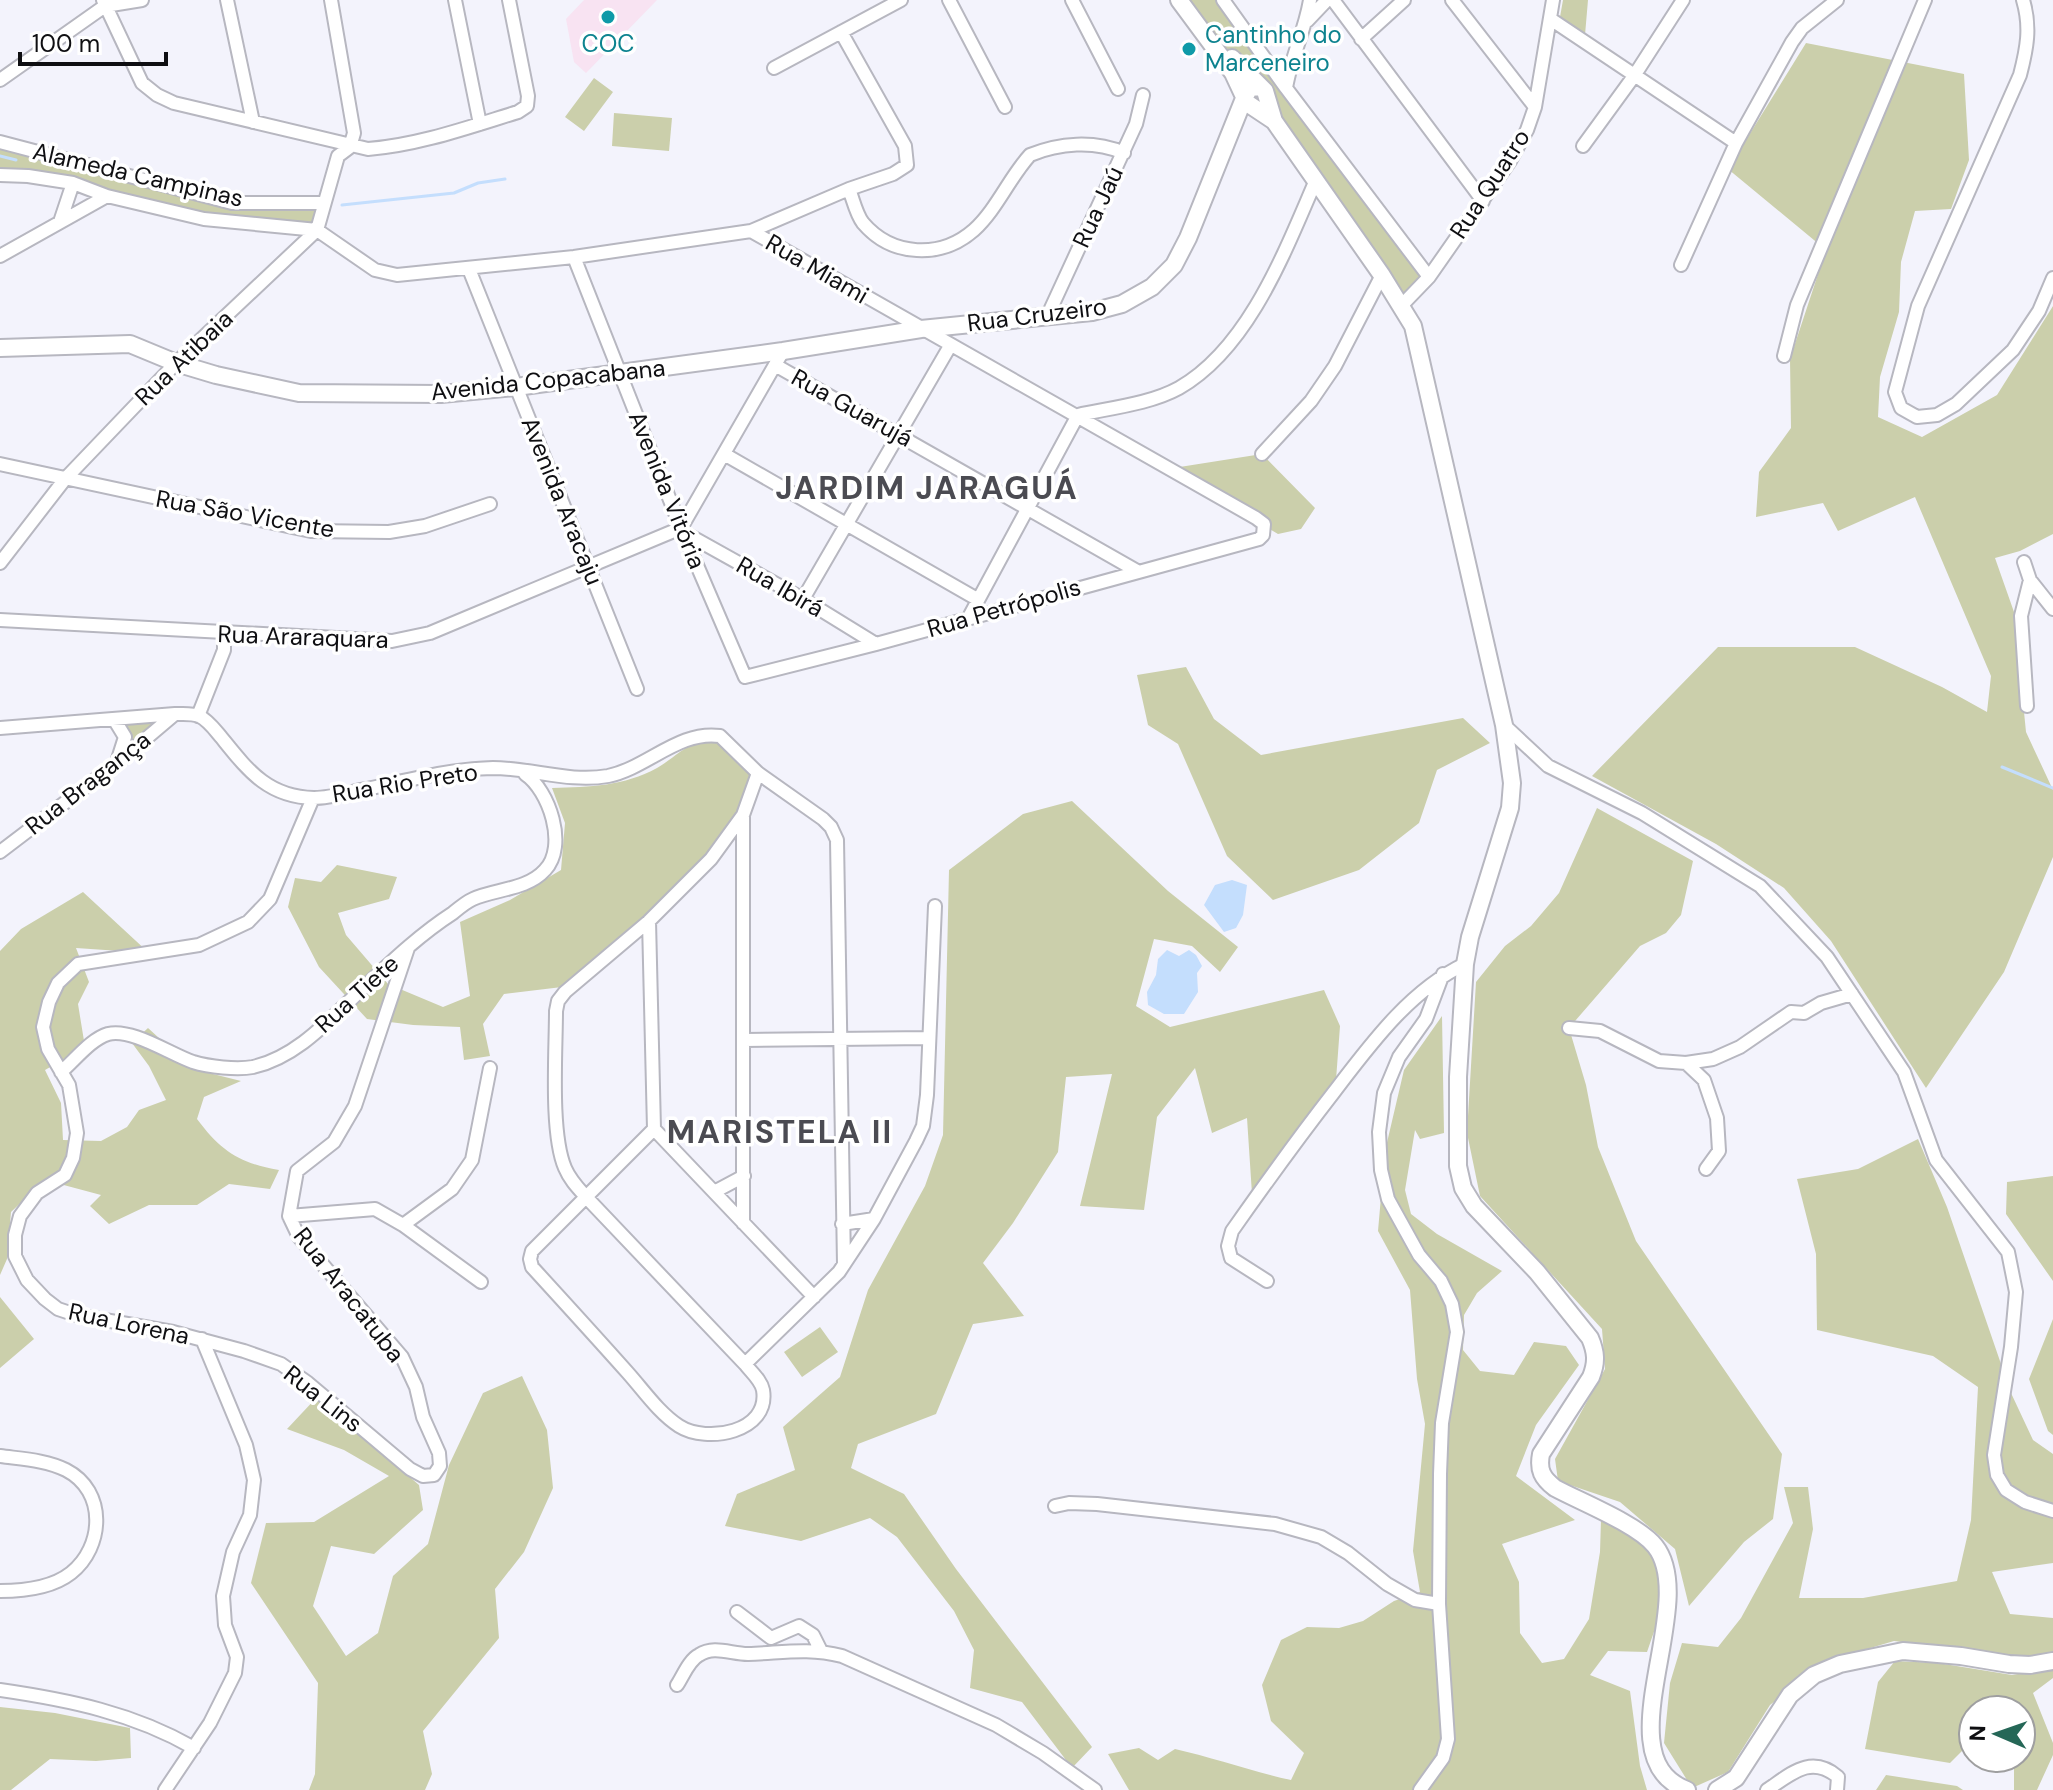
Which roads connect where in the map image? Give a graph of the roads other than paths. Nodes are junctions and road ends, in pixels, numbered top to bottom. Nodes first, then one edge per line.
1 (142, 0) edge
2 (227, 0) edge
3 (331, 0) edge
4 (455, 0) edge
5 (509, 0) edge
6 (901, 0) edge
7 (949, 0) edge
8 (1072, 0) edge
9 (1179, 0) edge
10 (1188, 0) edge
11 (1223, 0) edge
12 (1310, 0) edge
13 (1327, 0) edge
14 (1333, 0) edge
15 (1404, 0) edge
16 (1452, 0) edge
17 (1553, 0) edge
18 (1683, 0) edge
19 (1837, 0) edge
20 (1925, 0) edge
21 (2023, 0) edge
22 (104, 3) edge
23 (1552, 20) junction
24 (1307, 21) junction
25 (841, 32) junction
26 (1361, 39) junction
27 (1290, 64) junction
28 (1270, 67) junction
29 (774, 68) dead end
30 (1634, 76) junction
31 (0, 80) edge
32 (1286, 88) junction
33 (1118, 89) dead end
34 (1143, 95) dead end
35 (1245, 96) junction
36 (1262, 98) junction
37 (1005, 107) dead end
38 (1535, 107) junction
39 (1235, 120) junction
40 (253, 122) junction
41 (480, 124) junction
42 (0, 142) edge
43 (1736, 143) junction
44 (1583, 146) dead end
45 (350, 147) junction
46 (1124, 153) junction
47 (0, 175) edge
48 (1316, 180) junction
49 (73, 183) junction
50 (849, 189) junction
51 (107, 196) junction
52 (1483, 201) junction
53 (324, 203) junction
54 (60, 222) junction
55 (317, 230) junction
56 (751, 231) junction
57 (0, 256) edge
58 (574, 257) junction
59 (1681, 265) dead end
60 (469, 269) junction
61 (1382, 275) junction
62 (1429, 277) junction
63 (2053, 278) edge
64 (1402, 305) junction
65 (1047, 317) junction
66 (921, 329) junction
67 (950, 346) junction
68 (0, 348) edge
69 (1784, 356) dead end
70 (779, 358) junction
71 (176, 363) junction
72 (620, 374) junction
73 (516, 387) junction
74 (1078, 415) junction
75 (898, 435) junction
76 (724, 454) junction
77 (1262, 454) dead end
78 (0, 464) edge
79 (65, 479) junction
80 (490, 504) dead end
81 (1028, 508) junction
82 (846, 524) junction
83 (682, 530) junction
84 (1263, 535) joint
85 (2024, 562) dead end
86 (0, 563) edge
87 (588, 567) junction
88 (1137, 571) junction
89 (2030, 580) junction
90 (803, 599) junction
91 (977, 599) junction
92 (2053, 609) edge
93 (969, 617) junction
94 (0, 620) edge
95 (224, 634) junction
96 (876, 644) junction
97 (745, 677) joint
98 (637, 689) dead end
99 (2027, 706) dead end
100 (175, 714) junction
101 (198, 716) junction
102 (114, 719) junction
103 (1504, 725) junction
104 (0, 728) edge
105 (117, 763) junction
106 (523, 772) junction
107 (758, 773) junction
108 (313, 798) junction
109 (743, 815) junction
110 (0, 852) edge
111 (935, 906) dead end
112 (649, 921) junction
113 (408, 948) junction
114 (1465, 964) junction
115 (1443, 974) junction
116 (1852, 994) junction
117 (1569, 1028) dead end
118 (839, 1038) junction
119 (929, 1038) junction
120 (744, 1040) junction
121 (1686, 1063) junction
122 (490, 1068) dead end
123 (61, 1072) junction
124 (654, 1129) junction
125 (1706, 1169) dead end
126 (744, 1176) junction
127 (714, 1192) junction
128 (587, 1198) junction
129 (289, 1216) junction
130 (874, 1219) junction
131 (743, 1223) junction
132 (842, 1224) junction
133 (403, 1225) junction
134 (844, 1264) junction
135 (1267, 1281) dead end
136 (481, 1282) dead end
137 (814, 1297) junction
138 (202, 1339) junction
139 (745, 1364) junction
140 (0, 1456) edge
141 (434, 1475) joint
142 (1055, 1506) dead end
143 (2053, 1511) edge
144 (0, 1591) edge
145 (1439, 1604) junction
146 (737, 1612) dead end
147 (821, 1651) junction
148 (2053, 1661) edge
149 (677, 1685) dead end
150 (0, 1690) edge
151 (194, 1748) junction
152 (1661, 1771) junction
153 (165, 1790) edge
154 (1095, 1790) edge
155 (1420, 1790) edge
156 (1666, 1790) edge
157 (1687, 1790) edge
158 (1717, 1790) edge
159 (1767, 1790) edge
160 (1837, 1790) edge

1 - 22 street
2 - 40 street
3 - 45 street
4 - 41 street
5 - 41 street
6 - 25 street
7 - 37 street
8 - 33 street
9 - 35 main road
10 - 36 main road
11 - 28 street
12 - 24 street
13 - 24 street
14 - 26 street
15 - 26 street
16 - 38 street
17 - 23 street, Rua Quatro
18 - 30 street
19 - 43 street
20 - 69 street
21 - 63 street
22 - 31 street
22 - 40 street
23 - 30 street
23 - 38 street, Rua Quatro
24 - 27 street
25 - 29 street
25 - 50 street
26 - 52 street
27 - 28 street
27 - 32 street
28 - 32 street
30 - 43 street
30 - 44 street
32 - 62 street
34 - 46 street, Rua Jaú
35 - 36 main road
35 - 39 main road, Rua Cruzeiro
36 - 39 main road
36 - 48 main road
38 - 52 street, Rua Quatro
39 - 65 main road, Rua Cruzeiro
40 - 45 street
41 - 45 street
42 - 53 street, Alameda Campinas
43 - 59 street
45 - 53 street
46 - 50 street
46 - 65 street, Rua Jaú
47 - 49 street
48 - 61 main road
48 - 74 street
49 - 51 street
49 - 54 street
50 - 56 street
51 - 54 street
51 - 55 street
52 - 62 street, Rua Quatro
53 - 55 street
54 - 57 street
55 - 60 street, Rua Miami
55 - 71 street, Rua Atibaia
56 - 58 street, Rua Miami
56 - 66 street, Rua Miami
58 - 60 street, Rua Miami
58 - 72 street, Avenida Vitória
60 - 73 street, Avenida Aracaju
61 - 64 main road
61 - 77 street
62 - 64 street, Rua Quatro
64 - 103 main road
65 - 66 main road, Rua Cruzeiro
66 - 67 street, Rua Miami
66 - 70 main road, Avenida Copacabana
67 - 74 street, Rua Miami
67 - 75 street
68 - 71 main road
70 - 72 main road, Avenida Copacabana
70 - 75 street, Rua Guarujá
70 - 76 street
71 - 73 main road, Avenida Copacabana
71 - 79 street, Rua Atibaia
72 - 73 main road, Avenida Copacabana
72 - 83 street, Avenida Vitória
73 - 87 street, Avenida Aracaju
74 - 81 street
74 - 84 street, Rua Miami
75 - 81 street, Rua Guarujá
75 - 82 street
76 - 82 street
76 - 83 street
78 - 79 street, Rua São Vicente
79 - 80 street, Rua São Vicente
79 - 86 street, Rua Atibaia
81 - 88 street, Rua Guarujá
81 - 91 street
82 - 90 street
82 - 91 street
83 - 87 street, Rua Araraquara
83 - 90 street, Rua Ibirá
83 - 97 street, Avenida Vitória
84 - 88 street, Rua Petrópolis
85 - 89 street
87 - 95 street, Rua Araraquara
87 - 98 street, Avenida Aracaju
88 - 93 street, Rua Petrópolis
89 - 92 street
89 - 99 street
90 - 96 street, Rua Ibirá
91 - 93 street
93 - 96 street, Rua Petrópolis
94 - 95 street, Rua Araraquara
95 - 101 street
96 - 97 street, Rua Petrópolis
100 - 101 street
100 - 102 street
100 - 105 street, Rua Bragança
101 - 108 street, Rua Rio Preto
102 - 104 street
102 - 105 street
103 - 114 main road
103 - 116 street
105 - 110 street, Rua Bragança
106 - 107 street, Rua Rio Preto
106 - 108 street, Rua Rio Preto
106 - 113 street, Rua Tiete
107 - 109 street
107 - 118 street
108 - 123 street, Rua Lorena
109 - 112 street
109 - 120 street
111 - 119 street
112 - 124 street
112 - 128 street
113 - 123 street, Rua Tiete
113 - 129 street, Rua Aracatuba
114 - 115 street
114 - 152 main road
115 - 135 street
115 - 145 street
116 - 121 street
116 - 143 street
117 - 121 street
118 - 119 street
118 - 120 street
118 - 132 street
119 - 130 street
120 - 126 street
121 - 125 street
122 - 133 street
123 - 138 street, Rua Lorena
124 - 127 street
124 - 128 street
126 - 127 street
126 - 131 street
127 - 131 street
128 - 139 street
128 - 139 street
129 - 133 street
129 - 141 street, Rua Aracatuba
130 - 132 street
130 - 134 street
131 - 137 street
132 - 134 street
133 - 136 street
134 - 137 street
137 - 139 street
138 - 141 street, Rua Lins
138 - 151 street
140 - 144 street
142 - 145 street
145 - 155 street
146 - 147 street
147 - 149 street
147 - 154 street
148 - 158 main road
150 - 151 street
151 - 153 street
152 - 156 street
152 - 157 main road
159 - 160 street

